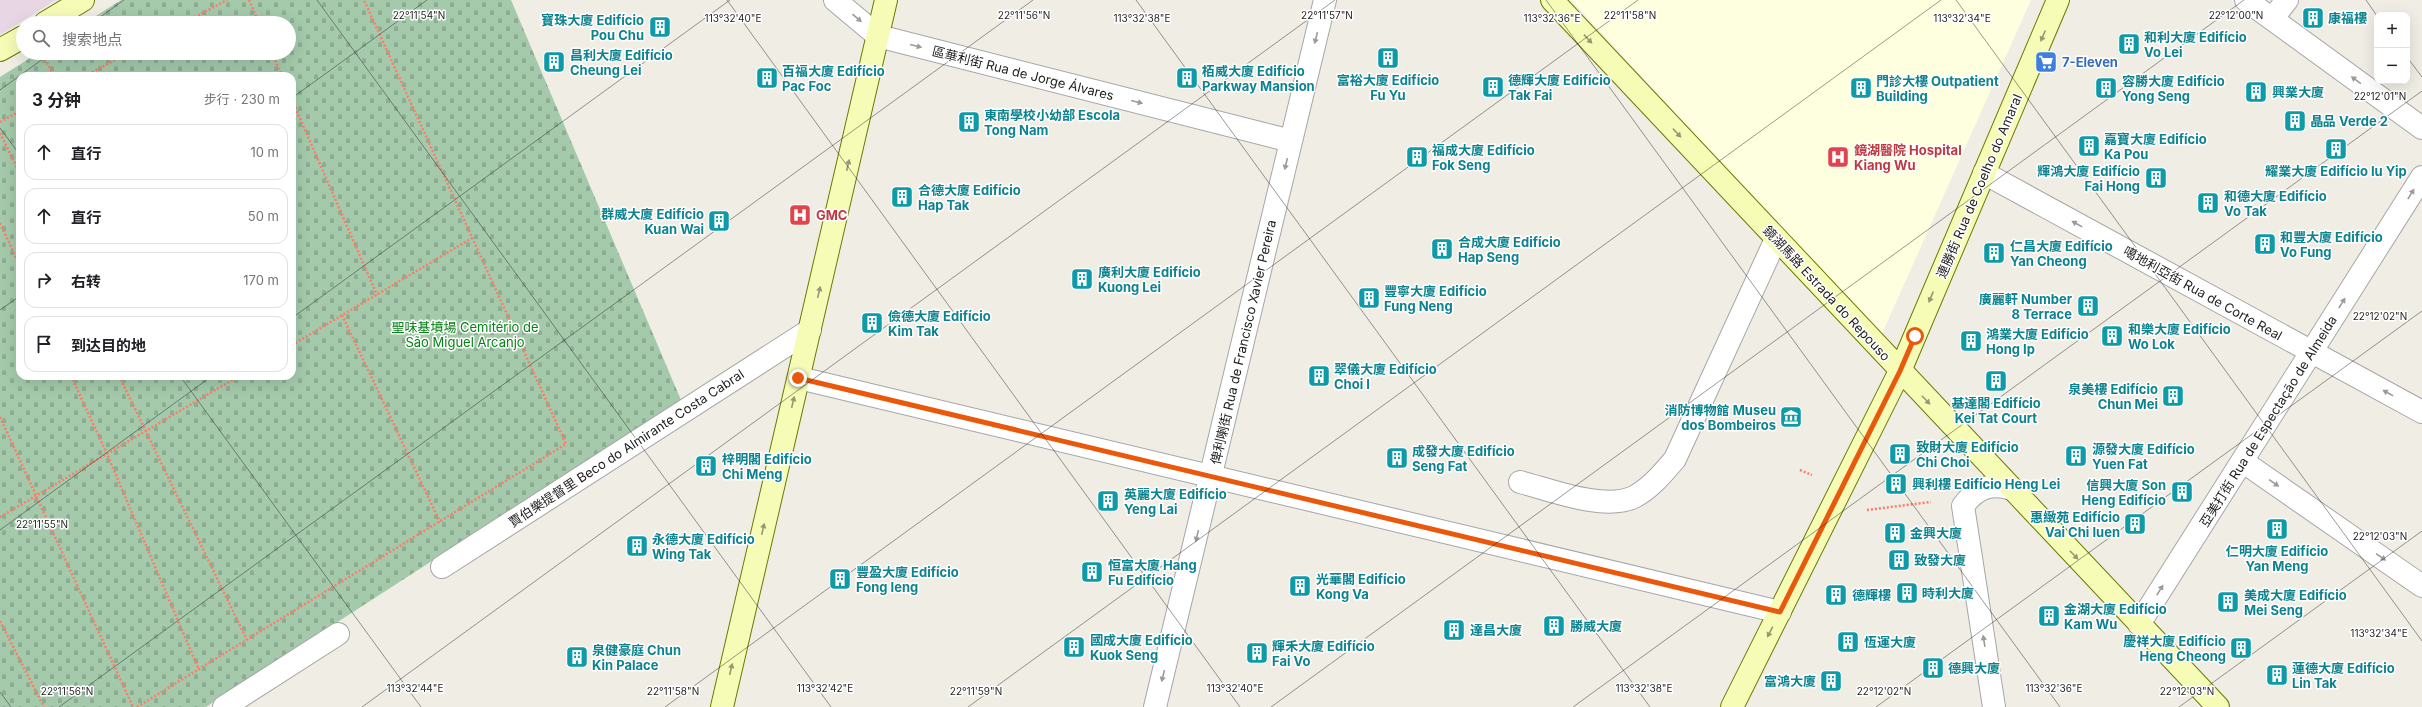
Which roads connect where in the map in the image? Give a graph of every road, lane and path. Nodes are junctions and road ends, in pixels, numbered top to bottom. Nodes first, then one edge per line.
1 (83, 0) edge
2 (227, 0) edge
3 (249, 0) edge
4 (364, 0) edge
5 (835, 0) edge
6 (886, 0) edge
7 (1325, 0) edge
8 (1552, 0) edge
9 (2246, 0) edge
10 (2287, 0) edge
11 (2054, 3) edge
12 (57, 16) edge
13 (197, 16) edge
14 (256, 16) edge
15 (2272, 18) junction
16 (878, 36) junction
17 (16, 40) edge
18 (0, 50) edge
19 (45, 60) edge
20 (115, 60) edge
21 (275, 60) edge
22 (52, 72) edge
23 (92, 72) edge
24 (280, 72) edge
25 (296, 109) edge
26 (16, 113) edge
27 (0, 122) edge
28 (2422, 128) edge
29 (0, 133) edge
30 (1291, 141) junction
31 (16, 166) edge
32 (1984, 173) junction
33 (2422, 177) edge
34 (0, 223) edge
35 (472, 238) junction
36 (1776, 239) junction
37 (16, 257) edge
38 (377, 295) junction
39 (342, 315) junction
40 (810, 330) junction
41 (296, 343) edge
42 (2312, 352) junction
43 (1900, 371) junction
44 (798, 378) junction
45 (73, 380) edge
46 (121, 380) edge
47 (233, 380) edge
48 (2422, 412) edge
49 (0, 418) edge
50 (146, 431) junction
51 (107, 454) junction
52 (2242, 461) junction
53 (1211, 476) junction
54 (1520, 482) dead end
55 (2012, 489) junction
56 (37, 495) junction
57 (1970, 497) junction
58 (1828, 515) junction
59 (0, 517) edge
60 (440, 522) junction
61 (442, 567) dead end
62 (2422, 586) edge
63 (1780, 612) junction
64 (0, 622) edge
65 (2139, 624) junction
66 (338, 634) dead end
67 (247, 640) junction
68 (199, 670) junction
69 (44, 707) edge
70 (133, 707) edge
71 (138, 707) edge
72 (224, 707) edge
73 (722, 707) edge
74 (1155, 707) edge
75 (1732, 707) edge
76 (1994, 707) edge
77 (2218, 707) edge

1 - 12 street
2 - 13 path
3 - 14 path
4 - 35 path
5 -> 16 street, 區華利街 Rua de Jorge Álvares
6 - 16 street
7 -> 30 street, 俾利喇街 Rua de Francisco Xavier Pereira
8 -> 36 street, 鏡湖馬路 Estrada do Repouso
9 - 15 street
10 - 15 street
11 -> 32 street, 連勝街 Rua de Coelho do Amaral
28 -> 15 street
16 -> 30 street, 區華利街 Rua de Jorge Álvares
40 -> 16 street
17 - 18 street
19 - 22 path
20 - 23 path
21 - 24 path
25 - 38 path
26 - 27 path
29 - 31 path
30 -> 53 street, 俾利喇街 Rua de Francisco Xavier Pereira
42 -> 32 street, 噶地利亞街 Rua de Corte Real
32 -> 43 street, 連勝街 Rua de Coelho do Amaral
42 -> 33 street, 亞美打街 Rua de Espectação de Almeida
34 - 37 path
35 - 38 path
35 - 60 path
36 - 43 street, 鏡湖馬路 Estrada do Repouso
36 - 54 street
38 - 39 path
39 - 41 path
39 - 60 path
40 - 44 street
40 - 61 street, 賈伯樂提督里 Beco do Almirante Costa Cabral
48 -> 42 street, 噶地利亞街 Rua de Corte Real
42 - 52 street, 亞美打街 Rua de Espectação de Almeida
43 -> 55 street, 鏡湖馬路 Estrada do Repouso
43 - 58 street, 連勝街 Rua de Coelho do Amaral
44 - 53 street
73 -> 44 street
45 - 51 path
46 - 50 path
47 - 50 path
49 - 56 path
50 - 51 path
50 - 67 path
51 - 56 path
51 - 68 path
52 -> 62 street
65 -> 52 street, 亞美打街 Rua de Espectação de Almeida
53 - 63 street
53 -> 74 street, 俾利喇街 Rua de Francisco Xavier Pereira
55 - 57 street
55 -> 65 street, 鏡湖馬路 Estrada do Repouso
56 - 59 path
56 - 70 path
57 - 58 path
76 -> 57 street
58 - 63 street, 連勝街 Rua de Coelho do Amaral
60 - 67 path
63 -> 75 street, 連勝街 Rua de Coelho do Amaral
64 - 69 path
65 - 77 street, 鏡湖馬路 Estrada do Repouso
66 - 72 street
67 - 68 path
68 - 71 path

